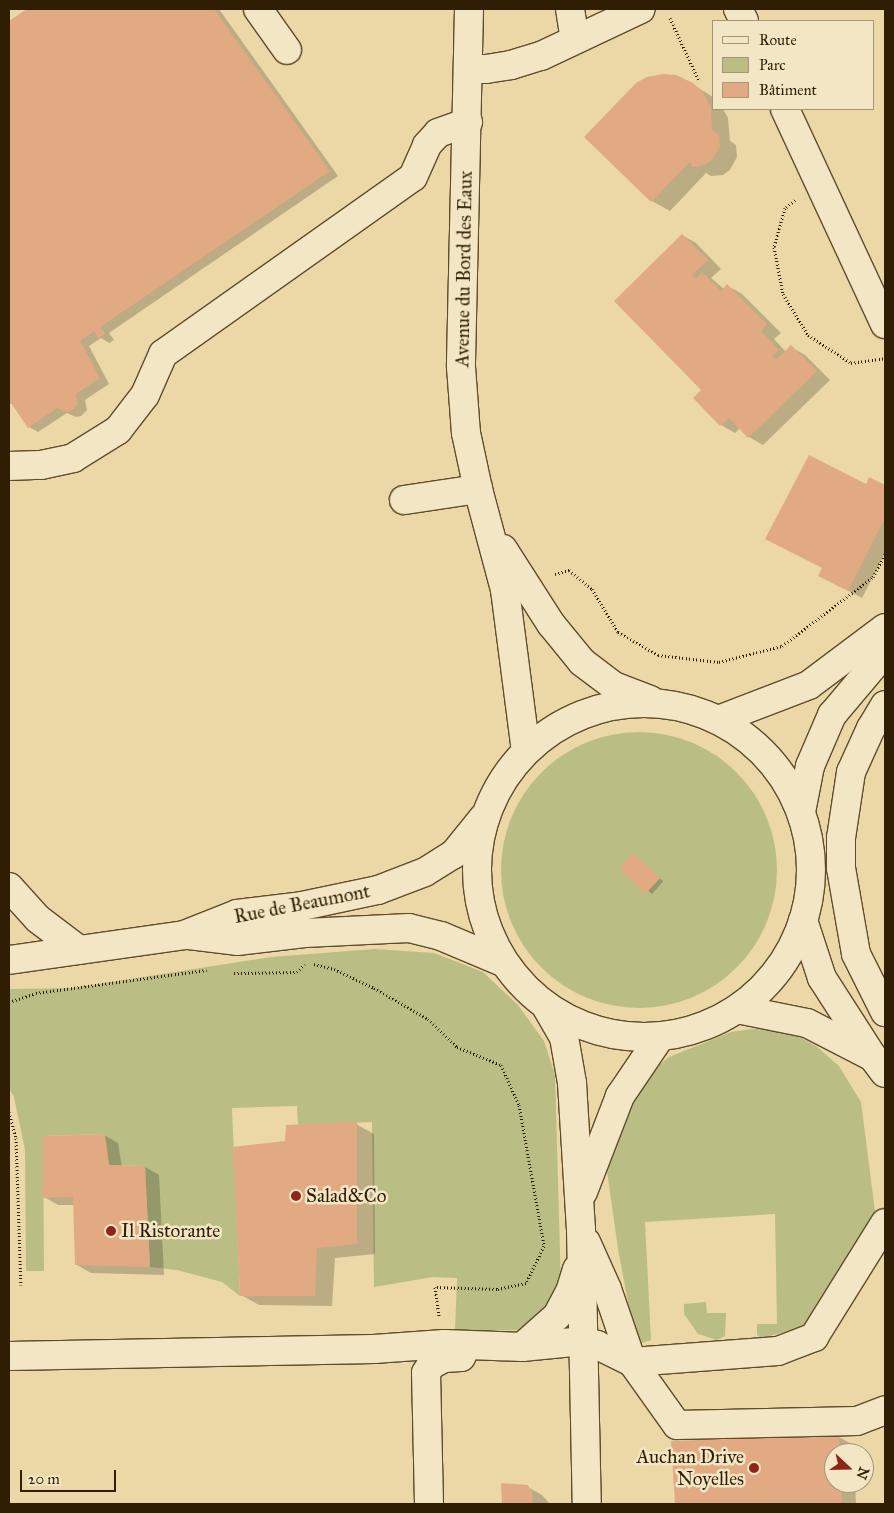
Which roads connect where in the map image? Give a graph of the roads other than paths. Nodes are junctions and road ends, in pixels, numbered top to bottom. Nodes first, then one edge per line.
1 (258, 9) edge
2 (470, 9) edge
3 (570, 9) edge
4 (641, 9) edge
5 (575, 40) junction
6 (287, 50) dead end
7 (468, 69) junction
8 (784, 110) edge
9 (468, 122) junction
10 (885, 324) edge
11 (9, 466) edge
12 (478, 489) junction
13 (404, 500) dead end
14 (489, 526) junction
15 (885, 628) edge
16 (885, 652) edge
17 (656, 703) junction
18 (885, 705) edge
19 (718, 720) junction
20 (526, 751) junction
21 (801, 812) junction
22 (486, 815) junction
23 (9, 887) edge
24 (803, 920) junction
25 (184, 935) junction
26 (79, 950) junction
27 (9, 960) edge
28 (504, 963) junction
29 (546, 1006) junction
30 (737, 1009) junction
31 (885, 1012) edge
32 (660, 1037) junction
33 (879, 1065) edge
34 (885, 1223) edge
35 (581, 1229) junction
36 (584, 1341) junction
37 (456, 1345) junction
38 (522, 1347) junction
39 (9, 1356) edge
40 (632, 1362) junction
41 (885, 1410) edge
42 (429, 1504) edge
43 (587, 1504) edge

1 - 6 street
2 - 7 street, Avenue du Bord des Eaux
3 - 5 street
4 - 5 street
5 - 7 street
7 - 9 street, Avenue du Bord des Eaux
8 - 10 street
9 - 11 street
9 - 12 street, Avenue du Bord des Eaux
12 - 13 street
12 - 14 street, Avenue du Bord des Eaux
14 - 17 street, Avenue du Bord des Eaux
14 - 20 street, Avenue du Bord des Eaux
15 - 19 street
16 - 21 street
17 - 19 street
17 - 20 street
18 - 31 street
19 - 21 street
20 - 22 street
21 - 24 street
22 - 25 street, Rue de Beaumont
22 - 28 street
23 - 26 street
24 - 30 street
24 - 33 street
25 - 26 street, Rue de Beaumont
25 - 28 street, Rue de Beaumont
26 - 27 street, Rue de Beaumont
28 - 29 street
29 - 32 street
29 - 35 street
30 - 32 street
30 - 33 street
32 - 35 street
34 - 40 street
35 - 36 street
35 - 38 street
35 - 40 street
36 - 38 street
36 - 40 street
36 - 43 street
37 - 38 street
37 - 39 street
37 - 42 street
40 - 41 street

